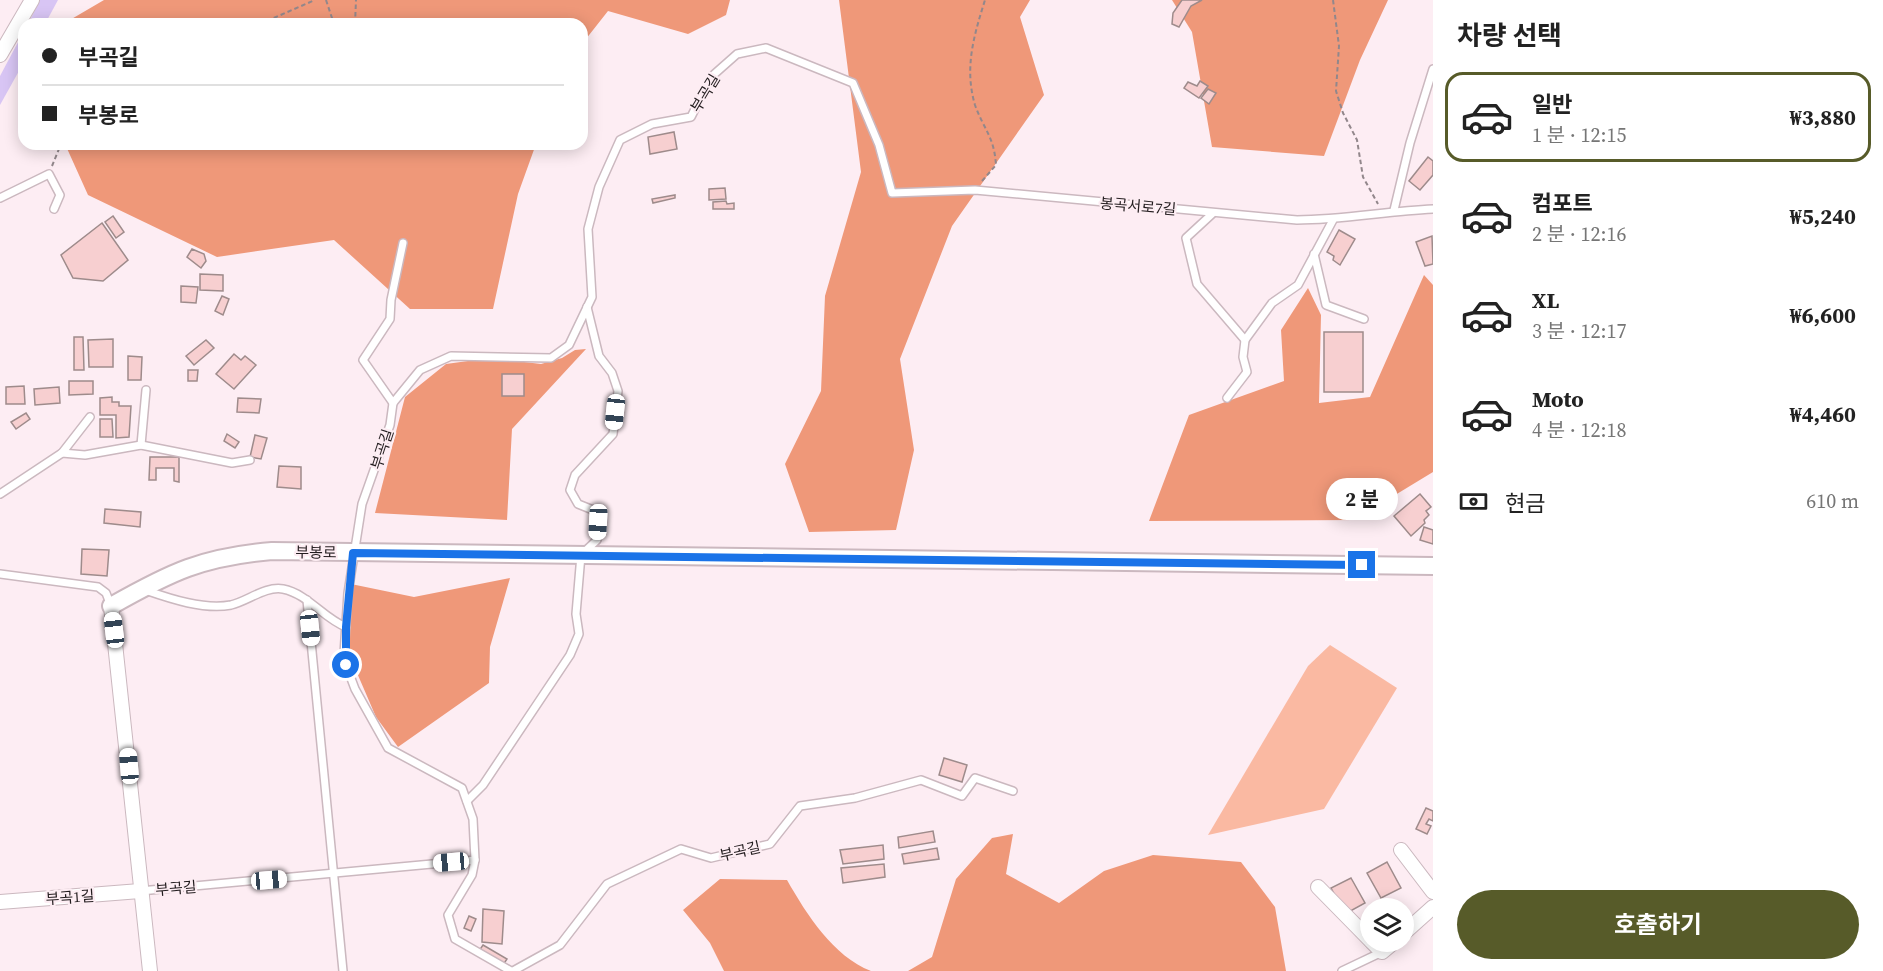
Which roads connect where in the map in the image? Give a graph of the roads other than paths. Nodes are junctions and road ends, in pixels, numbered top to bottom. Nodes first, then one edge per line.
1 (32, 0) edge
2 (22, 18) edge
3 (18, 24) edge
4 (0, 56) edge
5 (1433, 69) edge
6 (879, 145) joint
7 (0, 198) edge
8 (54, 208) dead end
9 (1433, 208) edge
10 (1394, 210) junction
11 (1212, 214) junction
12 (1333, 220) junction
13 (402, 243) dead end
14 (1314, 254) junction
15 (587, 307) junction
16 (1364, 319) dead end
17 (1245, 340) junction
18 (146, 390) dead end
19 (1227, 398) dead end
20 (393, 403) junction
21 (90, 417) dead end
22 (141, 445) junction
23 (62, 453) junction
24 (250, 460) dead end
25 (0, 494) edge
26 (353, 553) junction
27 (581, 555) junction
28 (1433, 566) edge
29 (0, 574) edge
30 (141, 589) junction
31 (307, 600) junction
32 (111, 606) junction
33 (346, 627) junction
34 (1013, 791) dead end
35 (467, 801) junction
36 (1401, 850) dead end
37 (475, 860) junction
38 (333, 874) junction
39 (1318, 887) dead end
40 (141, 891) junction
41 (1433, 892) edge
42 (0, 902) edge
43 (1433, 907) edge
44 (1414, 924) edge
45 (1360, 930) edge
46 (1366, 952) edge
47 (150, 971) edge
48 (343, 971) edge
49 (512, 971) edge
50 (1342, 971) edge

1 - 2 street
3 - 4 street
5 - 10 lane
6 - 11 lane, 봉곡서로7길
6 - 15 lane, 부곡길
7 - 8 lane
9 - 10 lane, 봉곡서로7길
10 - 12 lane, 봉곡서로7길
11 - 12 lane, 봉곡서로7길
11 - 17 lane
12 - 14 lane
13 - 20 lane
14 - 16 lane
14 - 17 lane
15 - 20 lane, 부곡길
15 - 27 lane, 부곡길
17 - 19 lane
18 - 22 lane
20 - 26 lane, 부곡길
21 - 23 lane
22 - 23 lane
22 - 24 lane
23 - 25 lane
26 - 27 street, 부봉로
26 - 30 street, 부봉로
26 - 33 lane, 부곡길
27 - 28 street, 부봉로
27 - 35 lane
29 - 32 lane
30 - 31 lane
30 - 32 street, 부봉로
31 - 33 lane
31 - 38 lane
32 - 40 street, 부곡길
33 - 35 lane, 부곡길
34 - 49 lane, 부곡길
35 - 37 lane
36 - 41 street
37 - 38 lane, 부곡길
37 - 49 lane, 부곡길
38 - 40 lane, 부곡길
38 - 48 lane
39 - 45 street
40 - 42 street, 부곡1길
40 - 47 street, 부곡길
43 - 44 street
46 - 50 lane

